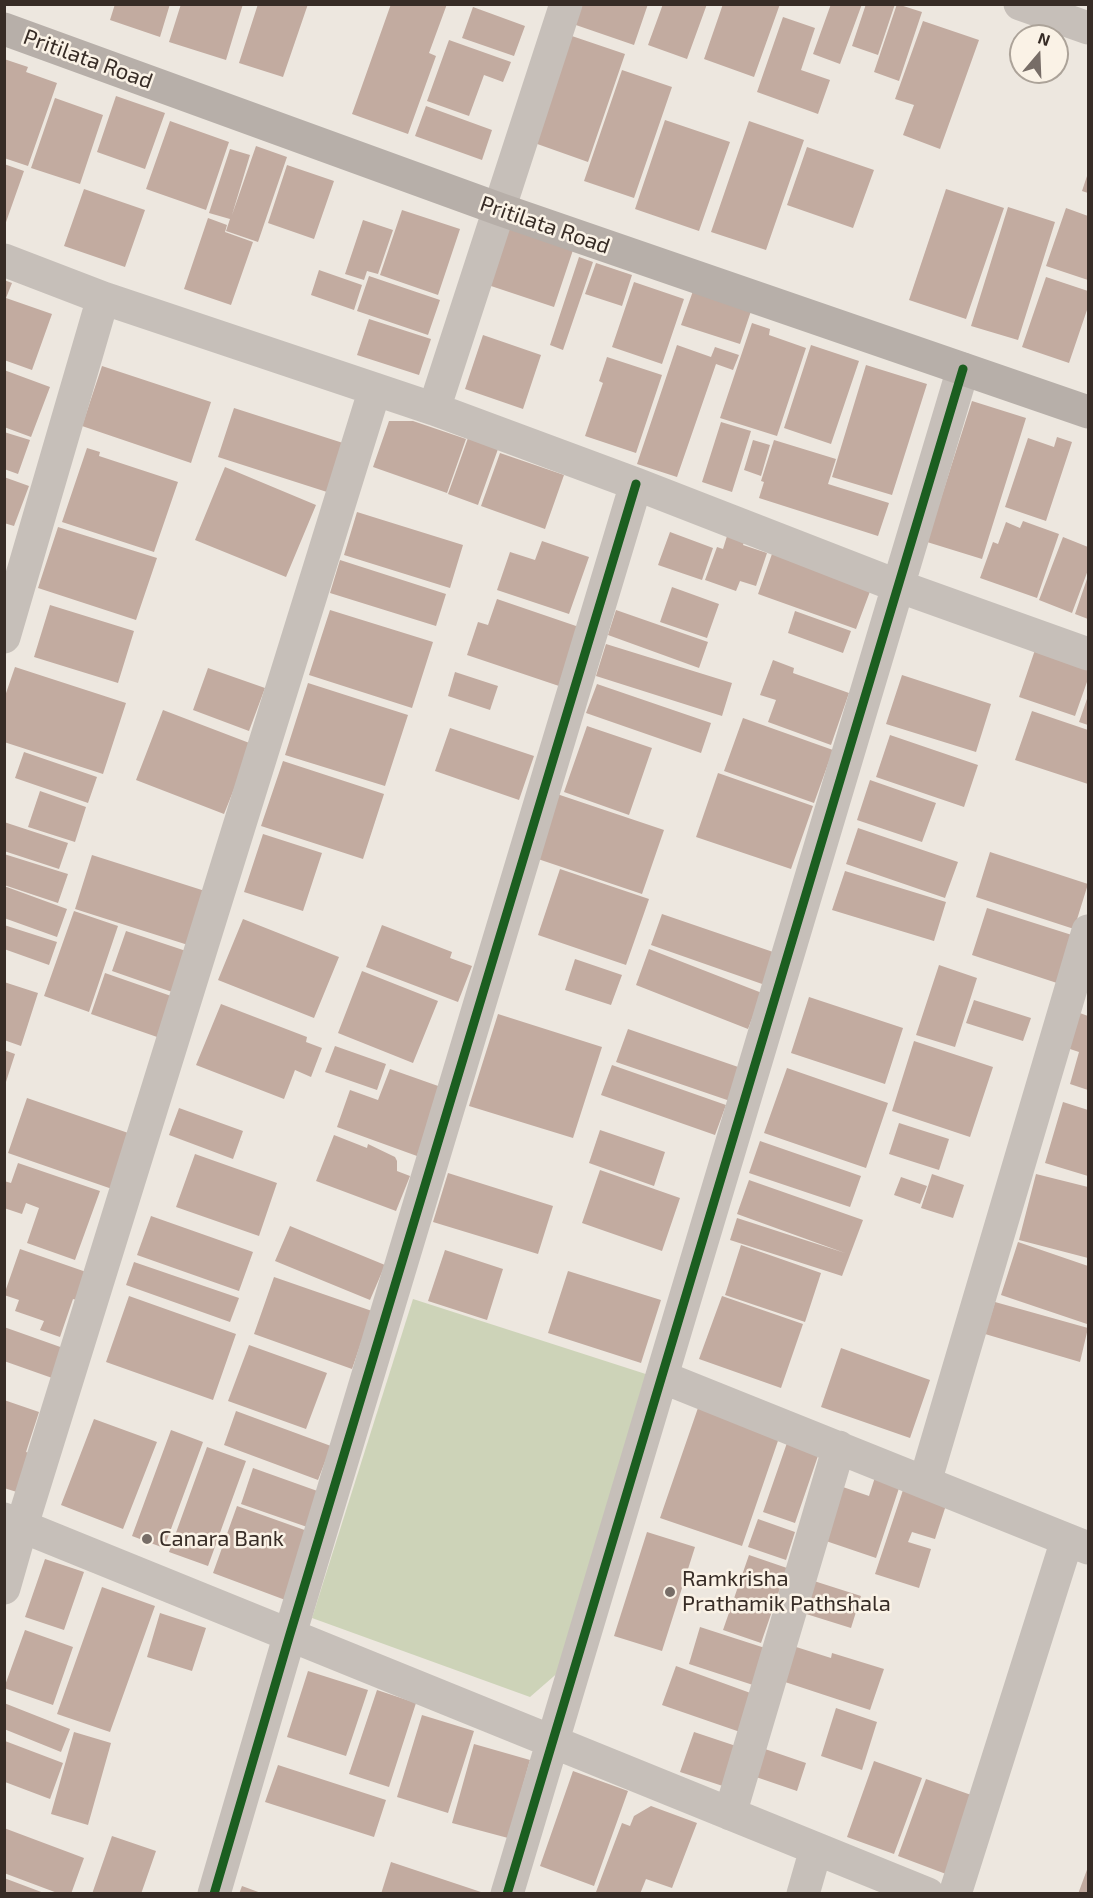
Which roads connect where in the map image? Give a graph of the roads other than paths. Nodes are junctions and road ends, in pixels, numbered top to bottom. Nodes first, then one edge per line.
1 (566, 4) edge
2 (1020, 4) edge
3 (1087, 22) edge
4 (4, 29) edge
5 (499, 209) junction
6 (4, 260) edge
7 (103, 298) junction
8 (963, 369) junction
9 (375, 389) junction
10 (434, 410) junction
11 (1089, 412) edge
12 (636, 484) junction
13 (898, 586) junction
14 (4, 638) edge
15 (1089, 654) edge
16 (1089, 931) edge
17 (662, 1377) junction
18 (839, 1447) junction
19 (925, 1482) junction
20 (13, 1522) edge
21 (1078, 1544) edge
22 (4, 1588) edge
23 (290, 1634) junction
24 (553, 1741) junction
25 (730, 1814) junction
26 (816, 1849) junction
27 (214, 1893) edge
28 (507, 1893) edge
29 (803, 1893) edge
30 (928, 1893) edge
31 (955, 1893) edge

1 - 5 street
2 - 3 street
4 - 5 street, Pritilata Road
5 - 8 street, Pritilata Road
5 - 10 street
6 - 7 street
7 - 9 street
7 - 14 street
8 - 11 street, Pritilata Road
8 - 13 street
9 - 10 street
9 - 20 street
10 - 12 street
12 - 13 street
12 - 23 street
13 - 15 street
13 - 17 street
16 - 19 street
17 - 18 street
17 - 24 street
18 - 19 street
18 - 25 street
19 - 21 street
20 - 22 street
20 - 23 street
21 - 31 street
23 - 24 street
23 - 27 street
24 - 25 street
24 - 28 street
25 - 26 street
26 - 29 street
26 - 30 street

